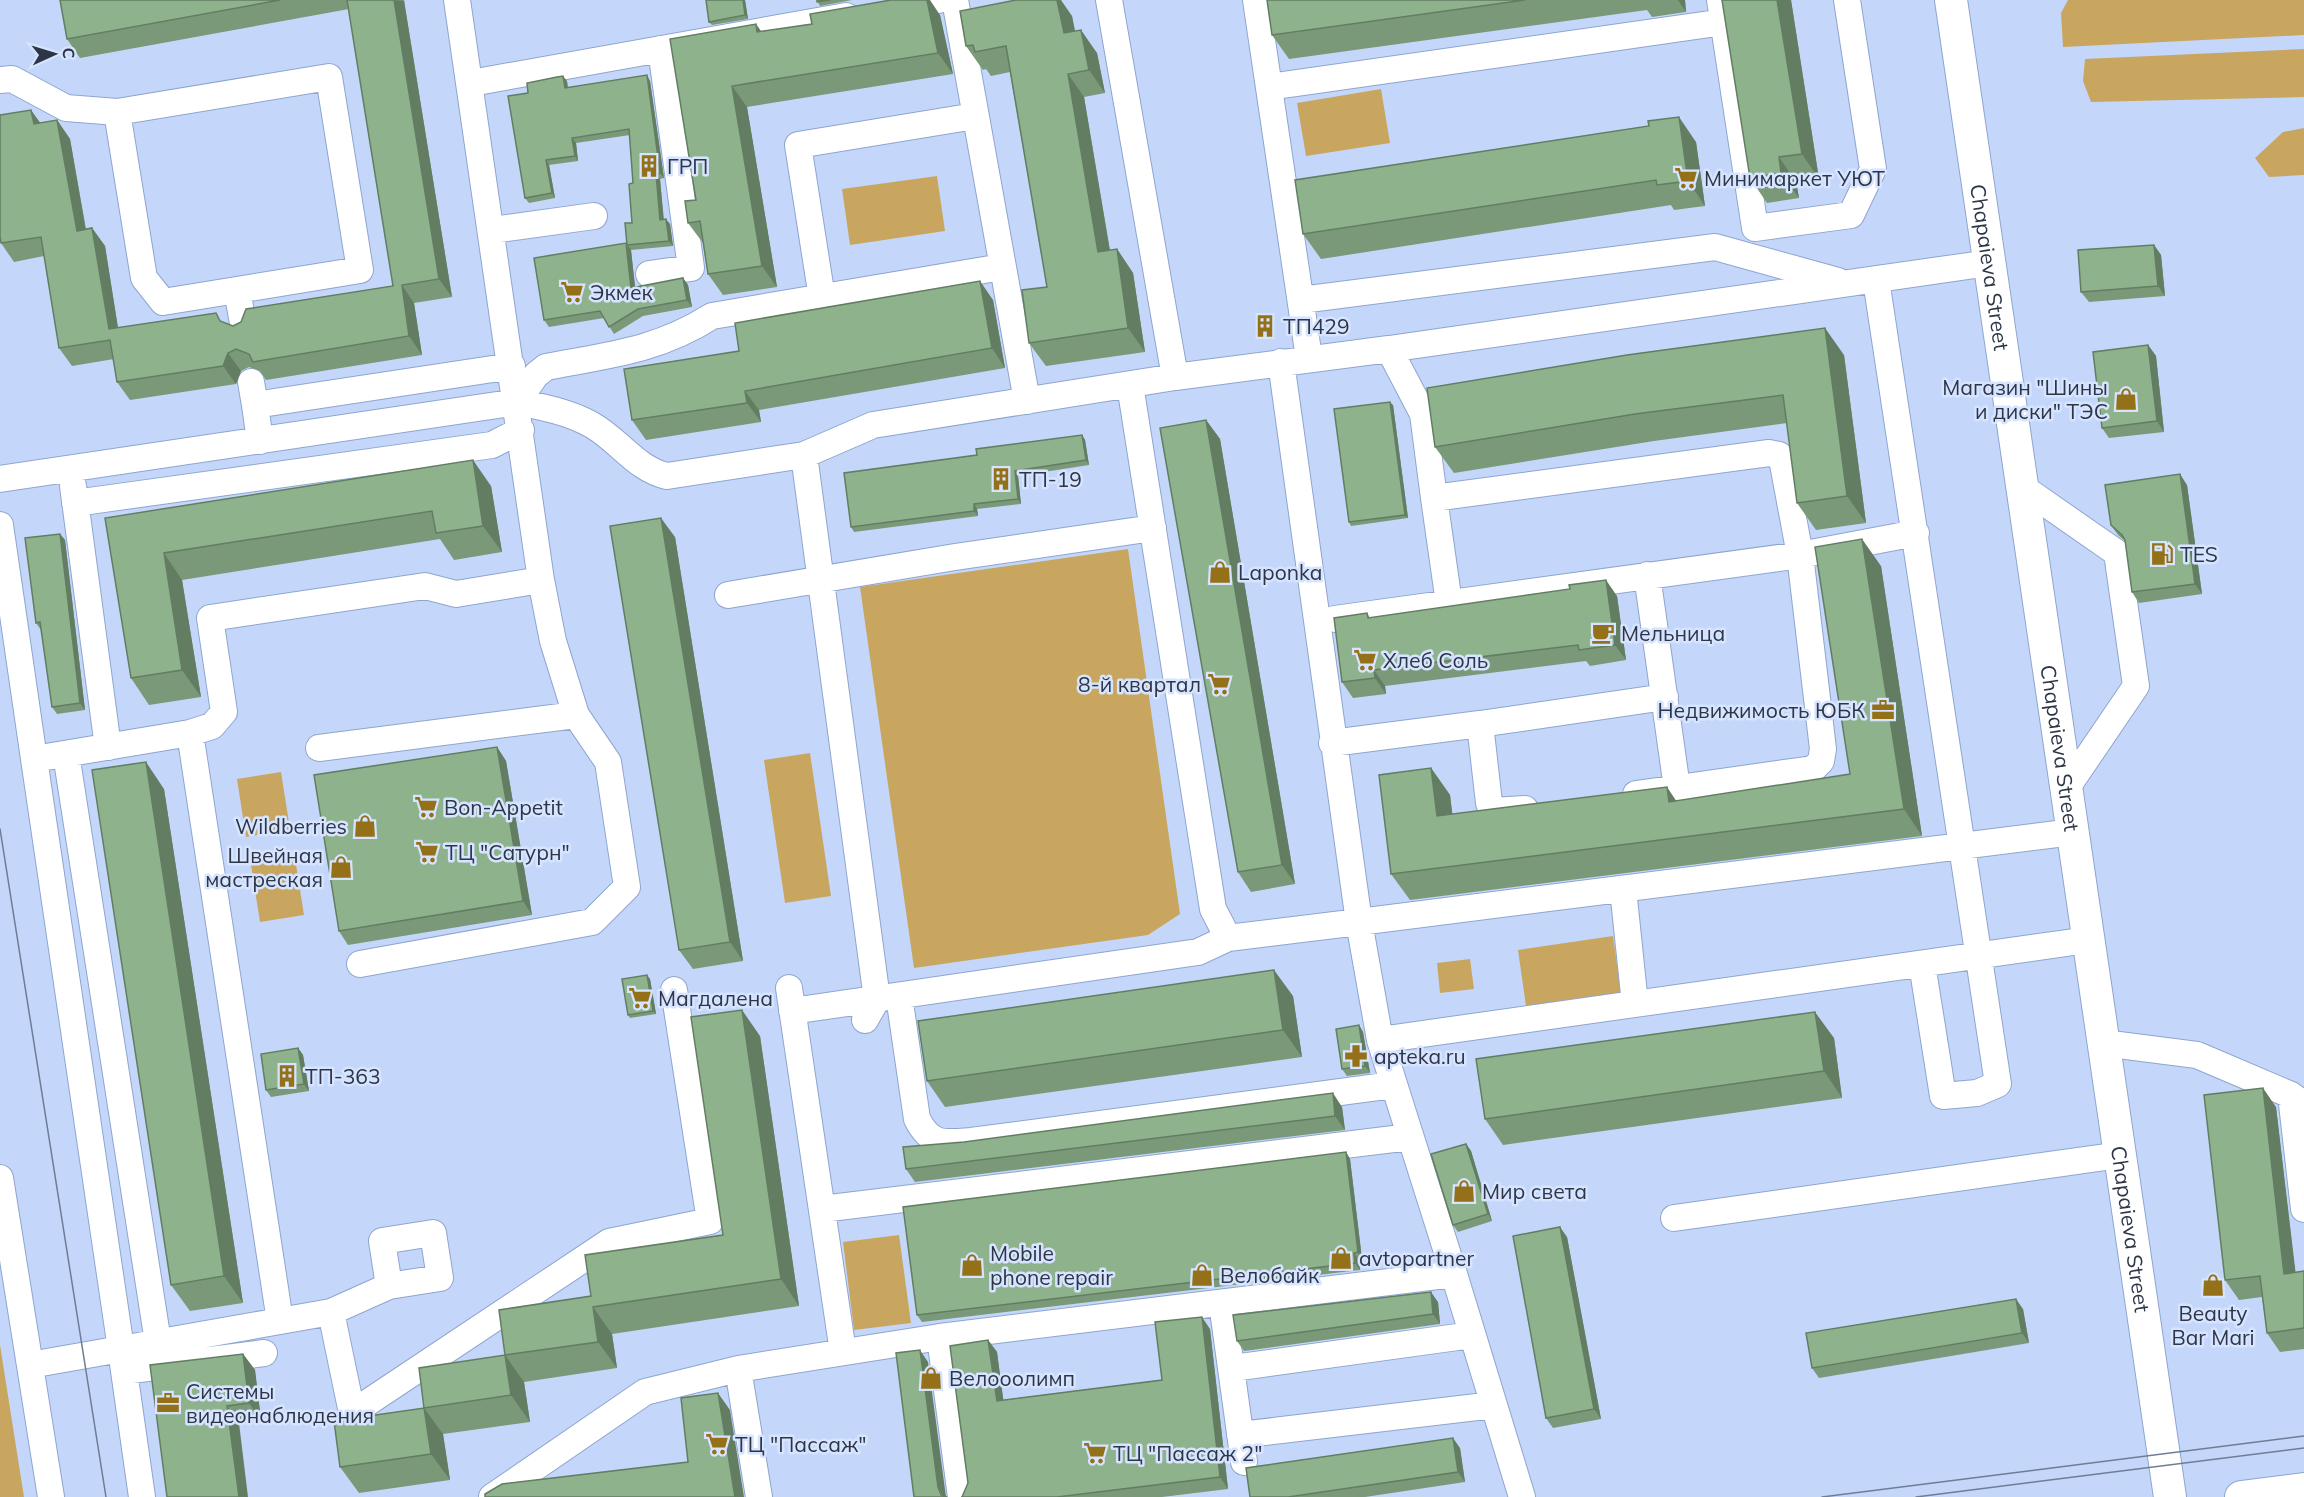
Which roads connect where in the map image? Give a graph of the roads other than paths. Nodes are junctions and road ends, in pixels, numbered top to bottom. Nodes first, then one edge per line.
1 (457, 0) edge
2 (938, 0) edge
3 (955, 0) edge
4 (1109, 0) edge
5 (1256, 0) edge
6 (1847, 0) edge
7 (1951, 0) edge
8 (1722, 11) edge
9 (661, 49) junction
10 (0, 80) edge
11 (471, 83) junction
12 (1269, 87) junction
13 (117, 112) junction
14 (975, 116) junction
15 (594, 216) dead end
16 (492, 230) junction
17 (1989, 263) junction
18 (1002, 267) junction
19 (649, 274) dead end
20 (1875, 280) junction
21 (1850, 284) junction
22 (237, 290) junction
23 (822, 298) junction
24 (1301, 300) junction
25 (244, 329) edge
26 (1389, 349) junction
27 (1309, 358) junction
28 (1281, 362) junction
29 (512, 366) junction
30 (1175, 377) junction
31 (1130, 385) junction
32 (1027, 401) junction
33 (517, 402) junction
34 (521, 430) junction
35 (260, 441) junction
36 (804, 455) junction
37 (70, 469) junction
38 (0, 479) edge
39 (2022, 487) junction
40 (1434, 498) junction
41 (75, 503) junction
42 (0, 525) edge
43 (1153, 528) junction
44 (1916, 533) junction
45 (1800, 555) junction
46 (1647, 575) junction
47 (541, 580) junction
48 (820, 580) junction
49 (728, 595) dead end
50 (1449, 603) junction
51 (1317, 622) junction
52 (1665, 697) junction
53 (576, 716) junction
54 (1480, 724) junction
55 (190, 733) junction
56 (1332, 743) junction
57 (108, 747) junction
58 (319, 748) dead end
59 (66, 754) junction
60 (34, 759) junction
61 (1677, 788) junction
62 (2066, 789) junction
63 (1618, 796) edge
64 (1547, 806) edge
65 (2073, 832) junction
66 (1962, 846) junction
67 (1623, 889) junction
68 (1359, 922) junction
69 (1228, 938) junction
70 (2088, 940) junction
71 (1977, 957) junction
72 (1922, 963) junction
73 (360, 964) dead end
74 (674, 990) dead end
75 (1635, 1004) junction
76 (880, 1005) junction
77 (1380, 1040) junction
78 (2103, 1043) junction
79 (1393, 1085) junction
80 (2298, 1100) edge
81 (1410, 1137) junction
82 (2120, 1155) junction
83 (0, 1178) edge
84 (822, 1209) junction
85 (2304, 1209) edge
86 (1674, 1218) dead end
87 (1454, 1274) junction
88 (389, 1286) dead end
89 (1222, 1304) junction
90 (331, 1312) junction
91 (280, 1321) junction
92 (1472, 1335) junction
93 (940, 1337) junction
94 (158, 1342) junction
95 (843, 1352) junction
96 (264, 1353) dead end
97 (123, 1360) junction
98 (30, 1365) junction
99 (1233, 1368) junction
100 (738, 1370) junction
101 (1494, 1405) junction
102 (1240, 1435) junction
103 (1244, 1462) dead end
104 (2304, 1489) edge
105 (51, 1497) edge
106 (142, 1497) edge
107 (492, 1497) edge
108 (759, 1497) edge
109 (962, 1497) edge
110 (1522, 1497) edge
111 (2170, 1497) edge
112 (2241, 1497) edge

1 - 11 street
2 - 9 street
3 - 14 street
4 - 30 street
5 - 12 street
6 - 8 street
7 - 17 main road, Chapaieva Street
8 - 12 street
9 - 11 street
9 - 19 street
10 - 13 street
11 - 16 street
12 - 24 street
13 - 22 street
13 - 22 street
14 - 18 street
14 - 23 street
15 - 16 street
16 - 29 street
17 - 20 street
17 - 39 main road, Chapaieva Street
18 - 23 street
18 - 32 street
20 - 21 street
20 - 44 street
21 - 24 street
21 - 26 street
22 - 25 street
23 - 33 street
24 - 27 street
26 - 27 street
26 - 40 street
27 - 28 street
28 - 30 street
28 - 51 street
29 - 33 street
29 - 35 street
30 - 31 street
31 - 32 street
31 - 43 street
32 - 36 street
33 - 34 street
33 - 35 street
33 - 36 street
34 - 41 street
34 - 47 street
35 - 37 street
36 - 48 street
37 - 38 street
37 - 41 street
39 - 62 main road, Chapaieva Street
39 - 62 street
40 - 45 street
40 - 50 street
41 - 57 street
42 - 60 street
43 - 48 street
43 - 69 street
44 - 45 street
44 - 66 street
45 - 46 street
45 - 61 street
46 - 50 street
46 - 52 street
47 - 53 street
47 - 55 street
48 - 49 street
48 - 76 street
50 - 51 street
51 - 56 street
52 - 54 street
52 - 61 street
53 - 58 street
53 - 73 street
54 - 56 street
54 - 64 street
55 - 57 street
55 - 91 street
56 - 68 street
57 - 59 street
59 - 60 street
59 - 94 street
60 - 97 street
61 - 63 street
62 - 65 main road, Chapaieva Street
65 - 66 street
65 - 70 main road, Chapaieva Street
66 - 67 street
66 - 71 street
67 - 68 street
67 - 75 street
68 - 69 street
68 - 77 street
69 - 76 street
70 - 71 street
70 - 78 main road, Chapaieva Street
71 - 72 street
71 - 72 street
72 - 75 street
74 - 90 street
75 - 77 street
76 - 79 street
76 - 84 street
77 - 79 street
78 - 80 street
78 - 82 main road, Chapaieva Street
79 - 81 street
80 - 85 street
81 - 84 street
81 - 87 street
82 - 86 street
82 - 111 main road, Chapaieva Street
83 - 98 street
84 - 95 street
87 - 89 street
87 - 92 street
88 - 90 street
89 - 93 street
89 - 99 street
90 - 91 street
91 - 94 street
92 - 99 street
92 - 101 street
93 - 95 street
93 - 109 street
94 - 97 street
95 - 100 street
96 - 97 street
97 - 98 street
97 - 106 street
98 - 105 street
99 - 102 street
100 - 107 street
100 - 108 street
101 - 102 street
101 - 110 street
102 - 103 street
104 - 112 main road

